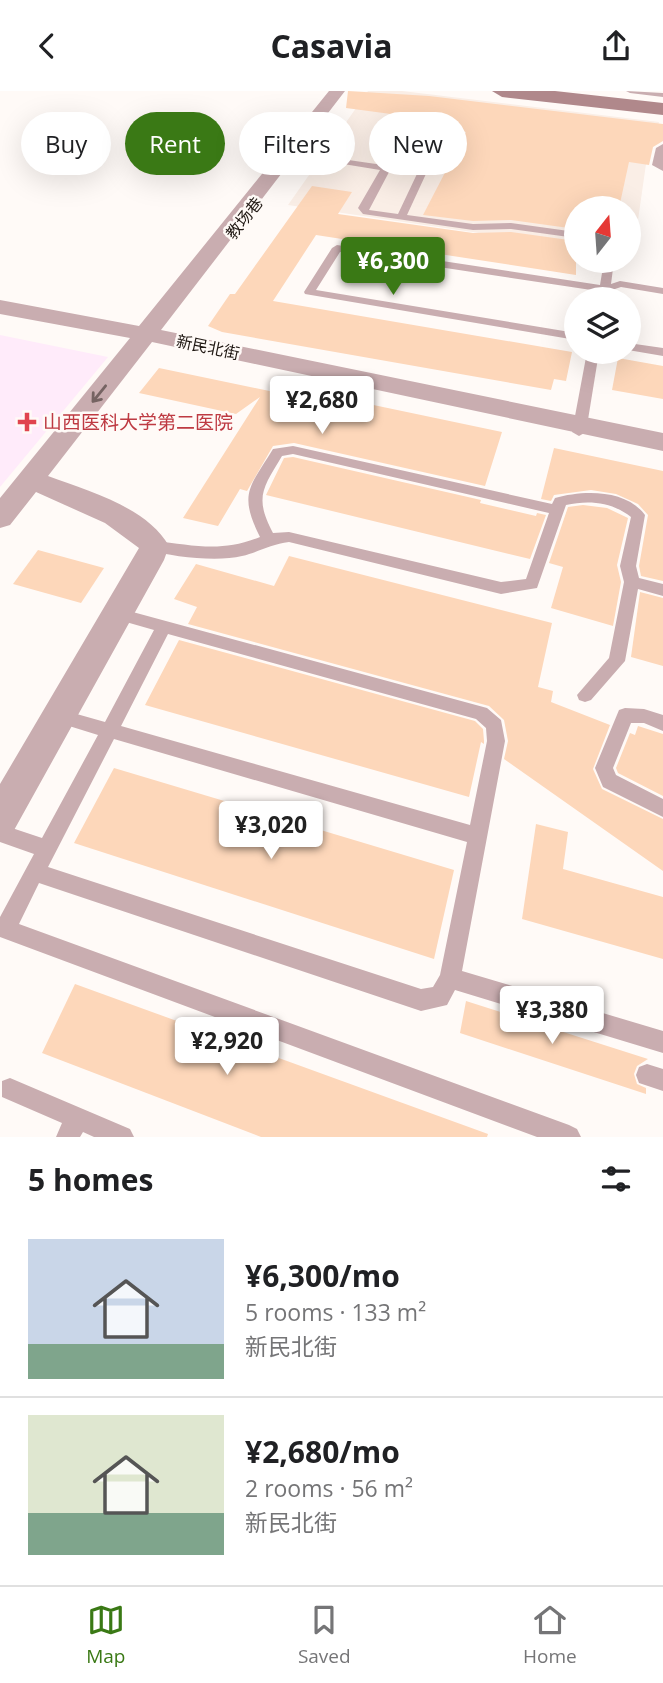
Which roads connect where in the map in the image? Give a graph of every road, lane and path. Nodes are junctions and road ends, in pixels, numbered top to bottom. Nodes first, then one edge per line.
1 (337, 91) edge
2 (343, 91) edge
3 (502, 91) edge
4 (568, 91) edge
5 (631, 91) edge
6 (663, 95) edge
7 (663, 102) edge
8 (663, 110) edge
9 (321, 112) edge
10 (325, 112) edge
11 (663, 147) edge
12 (663, 168) edge
13 (273, 175) edge
14 (381, 175) edge
15 (421, 175) edge
16 (401, 217) junction
17 (564, 233) edge
18 (564, 287) edge
19 (615, 287) edge
20 (638, 287) edge
21 (641, 287) edge
22 (663, 291) edge
23 (0, 307) edge
24 (0, 314) edge
25 (564, 335) edge
26 (146, 337) junction
27 (641, 348) edge
28 (663, 352) edge
29 (591, 364) edge
30 (580, 428) junction
31 (663, 442) edge
32 (663, 449) edge
33 (30, 479) junction
34 (557, 510) junction
35 (0, 518) edge
36 (268, 539) junction
37 (154, 546) junction
38 (632, 582) junction
39 (663, 590) edge
40 (118, 614) junction
41 (164, 626) junction
42 (585, 695) dead end
43 (59, 716) junction
44 (663, 723) edge
45 (108, 730) junction
46 (663, 809) edge
47 (0, 819) edge
48 (0, 834) edge
49 (478, 836) junction
50 (46, 849) junction
51 (34, 872) junction
52 (3, 928) edge
53 (450, 978) junction
54 (663, 1042) edge
55 (10, 1089) dead end
56 (72, 1128) edge
57 (122, 1137) edge
58 (569, 1137) edge

1 - 9 street, 教场巷
2 - 10 street, 教场巷
3 - 8 main road
4 - 7 main road
5 - 6 lane
11 - 12 lane
13 - 26 street, 教场巷
14 - 16 lane
15 - 16 lane
16 - 17 lane
18 - 25 lane
19 - 20 lane
21 - 22 lane
23 - 26 street, 新民北街
24 - 26 street, 新民北街
26 - 30 street, 新民北街
26 -> 33 street, 教场巷
27 - 28 lane
29 - 30 lane
30 - 31 street, 新民北街
30 - 32 street, 新民北街
33 - 35 street, 教场巷
33 - 37 street
34 - 36 lane
34 - 36 lane
34 - 38 lane
36 - 37 lane
37 - 40 street
38 - 39 lane
38 - 42 lane
40 - 41 lane
40 - 43 street
41 - 45 lane
41 - 49 lane
43 - 45 lane
43 - 47 street
44 - 46 lane
45 - 49 lane
45 - 50 lane
48 - 50 lane
49 - 53 lane
50 - 51 lane
51 - 52 lane
51 - 53 lane
52 - 58 lane
53 - 54 lane
55 - 56 lane
56 - 57 lane

